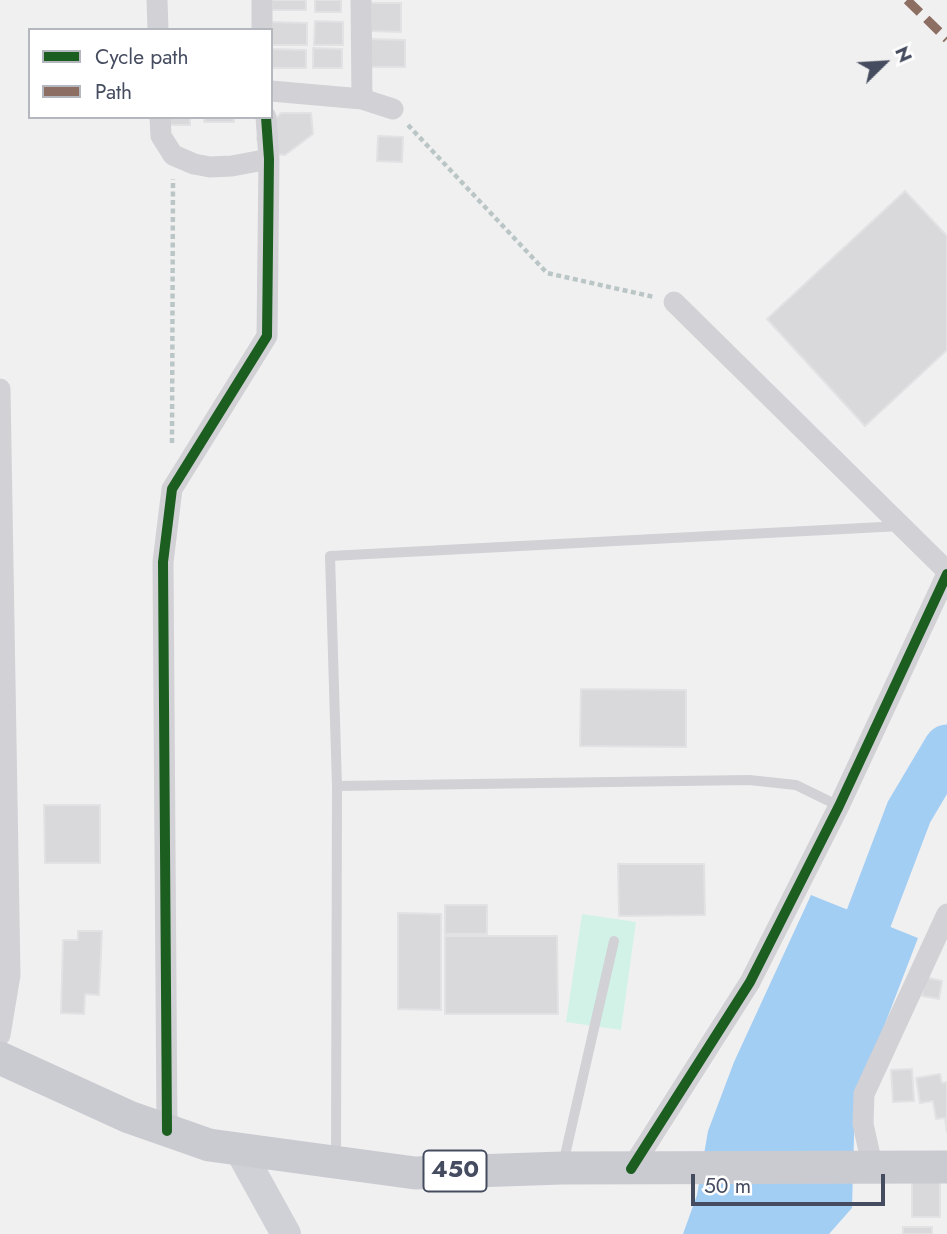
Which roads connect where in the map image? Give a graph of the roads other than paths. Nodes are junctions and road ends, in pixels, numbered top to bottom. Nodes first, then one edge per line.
1 (157, 0) edge
2 (262, 0) edge
3 (361, 0) edge
4 (158, 28) edge
5 (262, 28) edge
6 (273, 91) edge
7 (362, 99) junction
8 (393, 109) road end
9 (160, 119) edge
10 (266, 119) edge
11 (269, 159) junction
12 (674, 302) road end
13 (0, 389) edge
14 (901, 526) junction
15 (947, 572) edge
16 (337, 786) junction
17 (839, 806) junction
18 (947, 914) edge
19 (614, 941) dead end
20 (0, 1035) edge
21 (0, 1058) edge
22 (167, 1131) junction
23 (239, 1149) junction
24 (336, 1164) junction
25 (947, 1167) edge
26 (562, 1168) junction
27 (864, 1168) junction
28 (631, 1169) junction
29 (286, 1234) edge

1 - 4 street
2 - 5 street
3 - 7 street
6 - 7 street
7 - 8 street
9 - 11 street
10 - 11 street
11 - 22 street
12 - 14 street
13 - 20 street
14 - 15 street
14 - 16 lane
15 - 17 street
16 - 17 lane
16 - 24 lane
17 - 28 street
18 - 27 street
19 - 26 lane
21 - 22 main road, 450
22 - 23 main road, 450
23 - 24 main road, 450
23 - 29 main road
24 - 26 main road, 450
25 - 27 main road, 450
26 - 28 main road, 450
27 - 28 main road, 450

